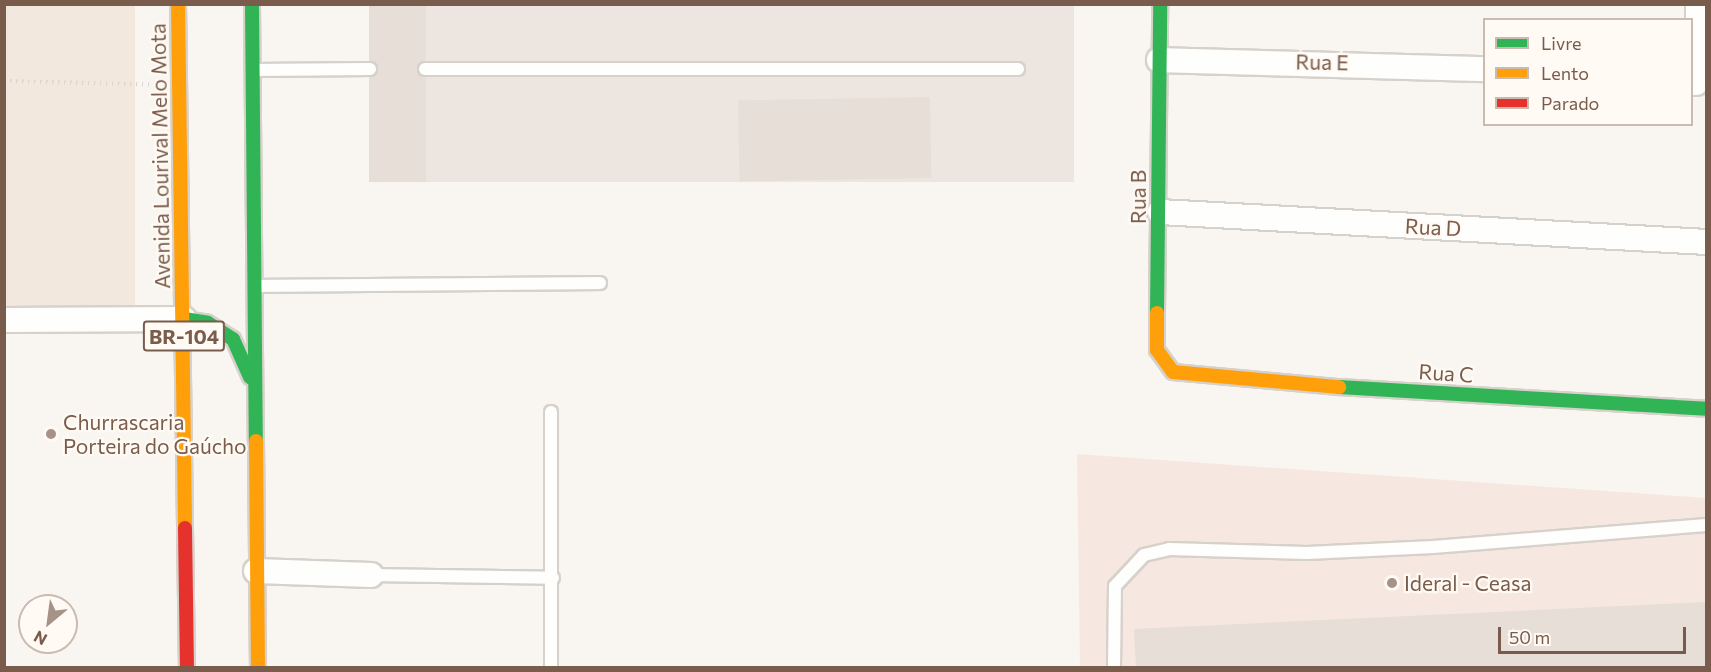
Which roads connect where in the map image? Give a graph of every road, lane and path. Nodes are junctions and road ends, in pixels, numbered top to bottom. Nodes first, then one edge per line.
1 (178, 4) edge
2 (252, 4) edge
3 (1160, 4) edge
4 (1698, 4) edge
5 (1159, 60) junction
6 (370, 69) dead end
7 (425, 69) dead end
8 (1018, 69) dead end
9 (1483, 69) edge
10 (253, 70) junction
11 (4, 81) edge
12 (1698, 83) edge
13 (180, 86) junction
14 (1160, 212) junction
15 (1707, 242) edge
16 (600, 284) dead end
17 (254, 286) junction
18 (184, 319) junction
19 (4, 320) edge
20 (1184, 376) joint
21 (254, 387) junction
22 (1707, 409) edge
23 (551, 412) dead end
24 (1706, 525) edge
25 (256, 571) junction
26 (371, 575) joint
27 (553, 578) junction
28 (187, 668) edge
29 (258, 668) edge
30 (550, 668) edge
31 (1114, 668) edge

1 - 13 main road, Avenida Lourival Melo Mota / BR-104
2 - 10 main road, BR-104
3 - 5 main road, Rua B
4 - 12 street
5 - 9 street, Rua E
5 - 14 main road, Rua B
6 - 10 lane
7 - 8 lane
10 - 17 main road, BR-104
11 - 13 path
13 - 18 main road, Avenida Lourival Melo Mota / BR-104
14 - 15 street, Rua D
14 - 20 main road, Rua B
16 - 17 lane
17 - 21 main road, BR-104
18 - 19 street
18 - 21 main road
18 - 28 main road, Avenida Lourival Melo Mota / BR-104
20 - 22 main road, Rua C
21 - 25 main road, BR-104
23 - 27 lane
24 - 31 lane
25 - 26 street
25 - 29 main road, BR-104
26 - 27 lane
27 - 30 lane

